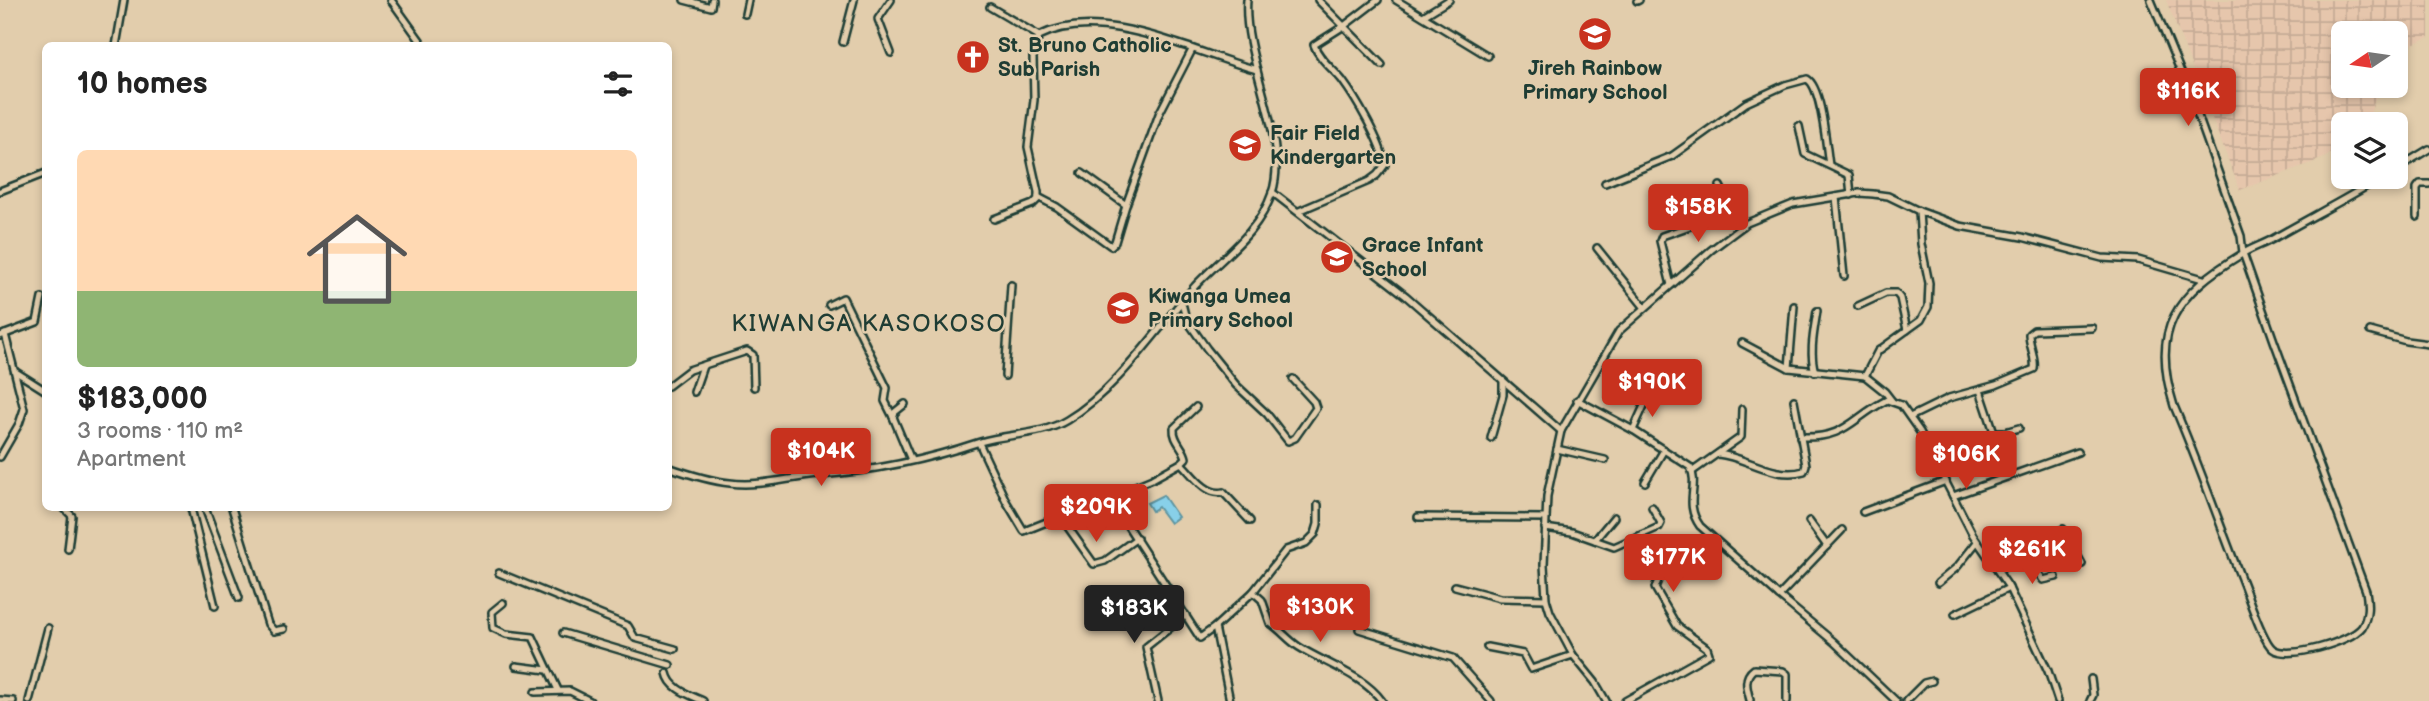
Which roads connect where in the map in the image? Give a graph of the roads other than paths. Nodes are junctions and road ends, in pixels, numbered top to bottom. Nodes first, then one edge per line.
1 (124, 0) edge
2 (391, 0) edge
3 (684, 0) edge
4 (712, 0) edge
5 (748, 0) edge
6 (854, 0) edge
7 (891, 0) edge
8 (1247, 0) edge
9 (1318, 0) edge
10 (1378, 0) edge
11 (1396, 0) edge
12 (1449, 0) edge
13 (2151, 0) edge
14 (990, 7) dead end
15 (745, 14) dead end
16 (1423, 16) junction
17 (1344, 26) junction
18 (1039, 36) junction
19 (117, 42) edge
20 (421, 42) edge
21 (843, 42) dead end
22 (1192, 50) junction
23 (891, 53) dead end
24 (1488, 56) dead end
25 (1382, 65) dead end
26 (1257, 71) junction
27 (1800, 125) dead end
28 (2429, 149) edge
29 (2408, 162) edge
30 (1829, 165) junction
31 (1082, 173) dead end
32 (42, 175) edge
33 (1605, 183) dead end
34 (2429, 184) edge
35 (1720, 186) dead end
36 (2361, 189) edge
37 (0, 191) edge
38 (1272, 192) junction
39 (1852, 195) junction
40 (1038, 197) junction
41 (1836, 197) junction
42 (1126, 205) junction
43 (1299, 211) junction
44 (1732, 211) junction
45 (1919, 211) junction
46 (2417, 217) dead end
47 (995, 219) dead end
48 (1743, 226) junction
49 (1597, 248) dead end
50 (2243, 253) junction
51 (1844, 275) dead end
52 (2203, 279) junction
53 (1011, 285) dead end
54 (1671, 285) junction
55 (41, 298) dead end
56 (1182, 303) junction
57 (830, 305) dead end
58 (1794, 306) dead end
59 (1858, 306) dead end
60 (1645, 308) junction
61 (1816, 311) dead end
62 (2092, 328) dead end
63 (1907, 330) junction
64 (2370, 331) dead end
65 (3, 335) edge
66 (1742, 343) dead end
67 (2429, 344) edge
68 (703, 366) junction
69 (1789, 368) junction
70 (16, 372) junction
71 (1815, 372) junction
72 (1005, 376) dead end
73 (1865, 376) junction
74 (1293, 379) dead end
75 (1503, 381) junction
76 (672, 383) edge
77 (754, 387) dead end
78 (42, 388) edge
79 (1980, 390) junction
80 (694, 393) dead end
81 (1648, 397) dead end
82 (1577, 400) junction
83 (1794, 400) dead end
84 (1892, 401) junction
85 (905, 404) dead end
86 (1196, 407) dead end
87 (1741, 409) dead end
88 (893, 417) junction
89 (1910, 417) junction
90 (2019, 428) dead end
91 (1633, 430) junction
92 (1561, 431) junction
93 (1800, 437) junction
94 (1491, 438) dead end
95 (979, 443) junction
96 (1557, 449) junction
97 (1664, 450) junction
98 (2078, 452) dead end
99 (1718, 454) junction
100 (0, 457) edge
101 (911, 460) junction
102 (1605, 460) dead end
103 (1181, 463) junction
104 (672, 468) edge
105 (1693, 471) junction
106 (1946, 481) junction
107 (1645, 482) dead end
108 (1953, 496) junction
109 (1109, 497) junction
110 (1318, 505) dead end
111 (1652, 507) dead end
112 (67, 511) edge
113 (192, 511) edge
114 (206, 511) edge
115 (233, 511) edge
116 (1863, 512) dead end
117 (1060, 516) junction
118 (1418, 517) dead end
119 (1614, 517) dead end
120 (1546, 518) junction
121 (1250, 521) dead end
122 (1809, 521) dead end
123 (1545, 528) junction
124 (1842, 530) dead end
125 (1136, 538) junction
126 (1712, 539) junction
127 (1595, 540) junction
128 (1977, 542) junction
129 (1827, 545) junction
130 (68, 549) dead end
131 (2025, 553) junction
132 (2082, 564) dead end
133 (1998, 571) junction
134 (499, 573) dead end
135 (2056, 577) dead end
136 (1937, 583) dead end
137 (1454, 586) dead end
138 (2009, 588) junction
139 (1253, 592) junction
140 (1779, 596) junction
141 (239, 598) dead end
142 (1546, 599) junction
143 (503, 603) dead end
144 (215, 606) dead end
145 (1955, 614) dead end
146 (1186, 615) junction
147 (1215, 627) junction
148 (48, 628) dead end
149 (284, 629) dead end
150 (1359, 629) dead end
151 (564, 633) dead end
152 (1487, 648) dead end
153 (675, 649) dead end
154 (1573, 655) junction
155 (670, 665) dead end
156 (516, 666) dead end
157 (547, 670) junction
158 (667, 673) dead end
159 (2091, 679) dead end
160 (1932, 681) dead end
161 (558, 690) junction
162 (535, 692) dead end
163 (0, 700) edge
164 (13, 701) edge
165 (29, 701) edge
166 (590, 701) edge
167 (703, 701) edge
168 (1158, 701) edge
169 (1230, 701) edge
170 (1382, 701) edge
171 (1491, 701) edge
172 (1605, 701) edge
173 (1625, 701) edge
174 (1752, 701) edge
175 (1787, 701) edge
176 (1896, 701) edge
177 (1906, 701) edge
178 (2058, 701) edge
179 (2090, 701) edge

1 - 19 street
2 - 20 street
3 - 4 street
5 - 15 street
6 - 21 street
7 - 23 street
8 - 26 street
9 - 17 street
10 - 17 street
11 - 16 street
12 - 16 street
13 - 50 street
14 - 18 street
16 - 24 street
17 - 25 street
17 - 43 street
18 - 22 street
18 - 40 street
22 - 26 street
22 - 42 street
26 - 38 street
27 - 30 street
28 - 29 street
30 - 33 street
30 - 39 street
31 - 42 street
32 - 37 street
34 - 46 street
35 - 44 street
36 - 50 street
38 - 43 street
38 - 56 street
39 - 41 street
39 - 45 street
40 - 42 street
40 - 47 street
41 - 48 street
41 - 51 street
43 - 75 street
44 - 48 street
44 - 54 street
45 - 52 street
45 - 63 street
48 - 54 street
49 - 60 street
50 - 52 street
50 - 52 street
53 - 72 street
54 - 60 street
55 - 65 street
56 - 74 street
56 - 95 street
57 - 88 street
58 - 69 street
59 - 63 street
60 - 82 street
61 - 71 street
62 - 79 street
63 - 73 street
64 - 67 street
65 - 70 street
66 - 69 street
68 - 76 street
68 - 77 street
68 - 80 street
69 - 71 street
70 - 78 street
70 - 100 street
71 - 73 street
73 - 84 street
75 - 92 street
75 - 94 street
79 - 89 street
79 - 90 street
81 - 91 street
82 - 91 street
82 - 92 street
83 - 93 street
84 - 89 street
84 - 93 street
85 - 88 street
86 - 103 street
87 - 99 street
88 - 101 street
89 - 106 street
91 - 97 street
92 - 96 street
93 - 99 street
95 - 101 street
95 - 117 street
96 - 102 street
96 - 120 street
97 - 105 street
97 - 107 street
98 - 108 street
99 - 105 street
101 - 104 street
103 - 109 street
103 - 121 street
105 - 126 street
106 - 108 street
106 - 116 street
108 - 128 street
109 - 117 street
109 - 125 street
110 - 139 street
111 - 127 street
112 - 130 street
113 - 144 street
114 - 141 street
115 - 149 street
117 - 125 street
118 - 120 street
119 - 127 street
120 - 123 street
122 - 129 street
123 - 127 street
123 - 142 street
124 - 129 street
125 - 146 street
126 - 140 street
126 - 173 street
128 - 133 street
128 - 136 street
129 - 140 street
131 - 132 street
131 - 133 street
131 - 135 street
133 - 138 street
134 - 153 street
137 - 142 street
138 - 145 street
138 - 178 street
139 - 147 street
139 - 170 street
140 - 176 street
142 - 154 street
143 - 157 street
146 - 147 street
146 - 168 street
147 - 169 street
148 - 165 street
150 - 171 street
151 - 155 street
152 - 154 street
154 - 172 street
156 - 157 street
157 - 161 street
158 - 167 street
159 - 179 street
160 - 177 street
161 - 162 street
161 - 166 street
163 - 164 street
174 - 175 street

